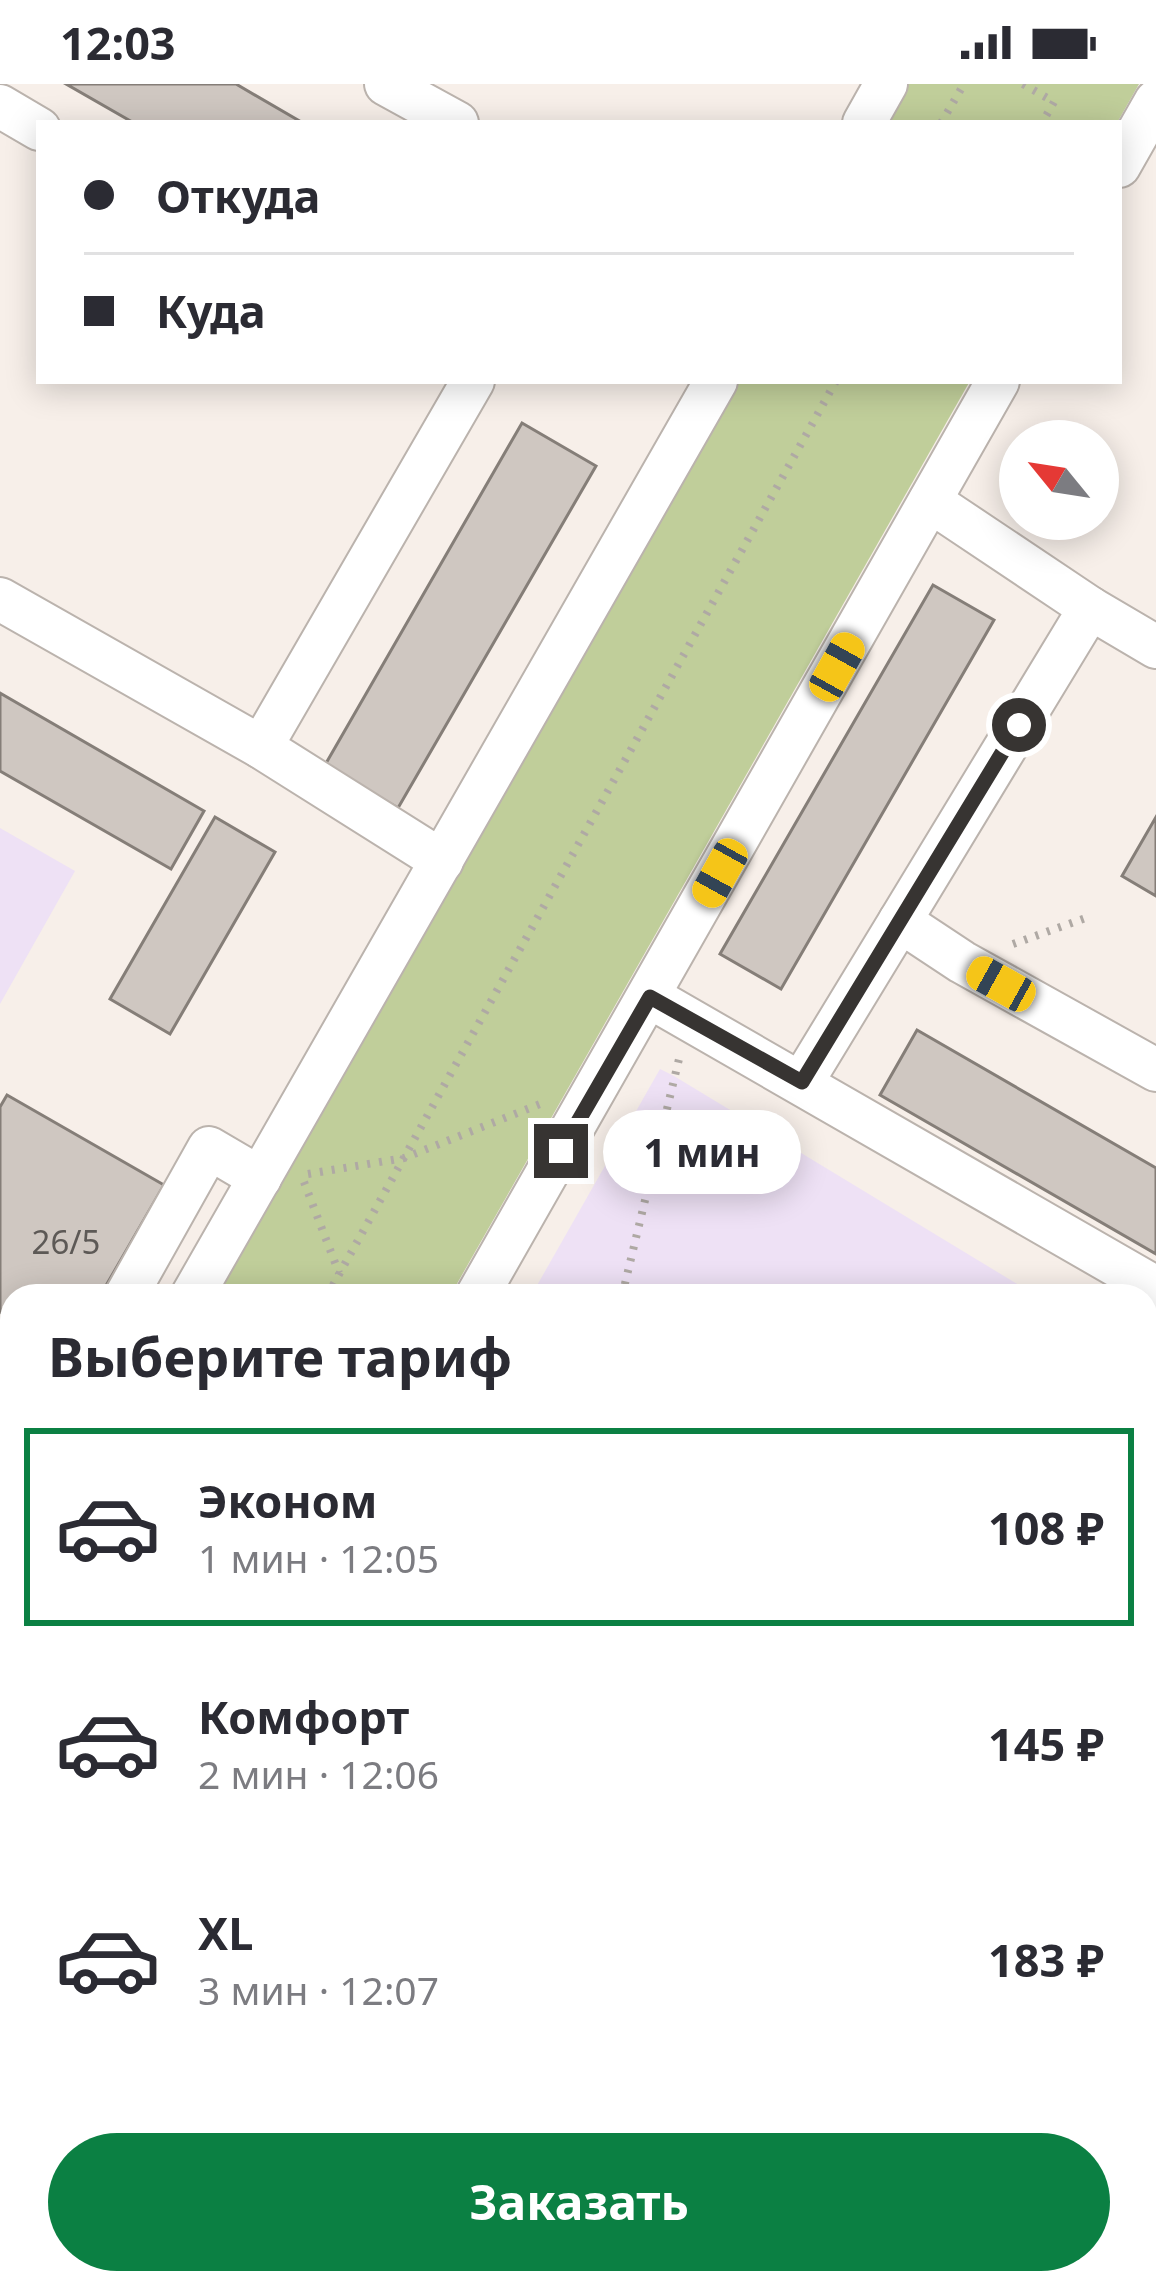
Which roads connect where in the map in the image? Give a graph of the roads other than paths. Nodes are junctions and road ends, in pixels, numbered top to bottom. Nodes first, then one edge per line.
1 (386, 84) edge
2 (886, 84) edge
3 (1156, 101) edge
4 (0, 106) edge
5 (452, 120) edge
6 (866, 120) edge
7 (36, 127) edge
8 (1122, 161) edge
9 (471, 384) edge
10 (714, 384) edge
11 (996, 384) edge
12 (930, 502) junction
13 (0, 599) edge
14 (1090, 608) junction
15 (1156, 647) edge
16 (261, 747) junction
17 (442, 861) junction
18 (900, 921) junction
19 (650, 997) junction
20 (1156, 1070) edge
21 (802, 1082) junction
22 (281, 1176) junction
23 (133, 1284) edge
24 (201, 1284) edge
25 (484, 1284) edge
26 (1149, 1284) edge

1 - 5 lane
2 - 6 lane
3 - 8 lane
4 - 7 lane
9 - 16 lane
10 - 17 lane
11 - 12 lane
12 - 14 lane
12 - 19 lane
13 - 16 lane
14 - 15 lane
14 - 18 lane
16 - 17 lane
17 - 22 lane
18 - 20 lane
18 - 21 lane
19 - 21 lane
19 - 25 lane
21 - 26 lane
22 - 23 lane
22 - 24 lane

